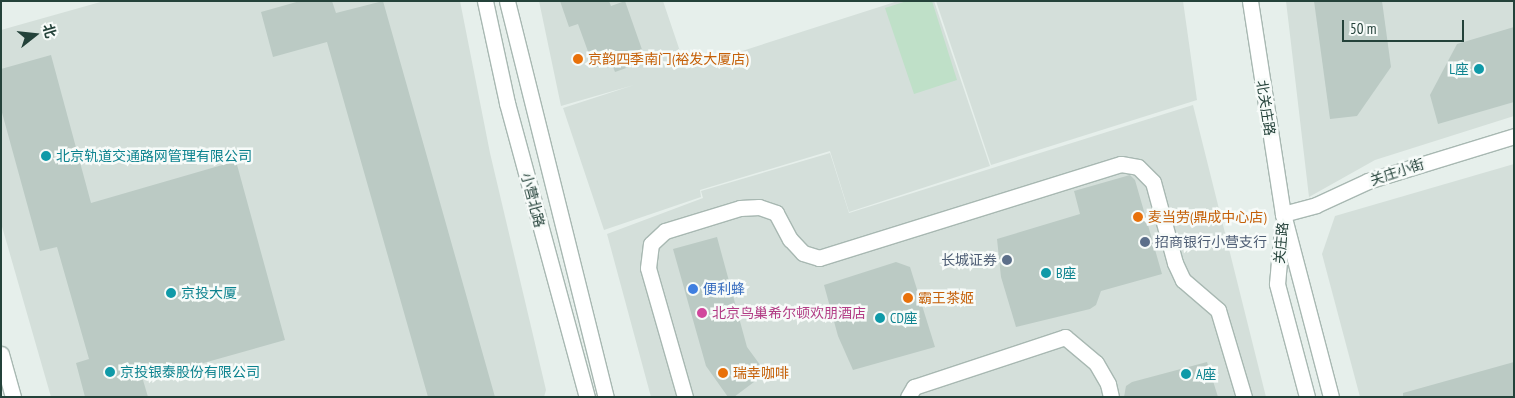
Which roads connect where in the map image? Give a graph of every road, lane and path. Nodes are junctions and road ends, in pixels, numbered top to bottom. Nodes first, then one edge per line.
1 (485, 1) edge
2 (507, 1) edge
3 (1250, 1) edge
4 (1514, 136) edge
5 (1283, 214) junction
6 (1, 354) edge
7 (13, 397) edge
8 (587, 397) edge
9 (606, 397) edge
10 (685, 397) edge
11 (908, 397) edge
12 (1111, 397) edge
13 (1244, 397) edge
14 (1307, 397) edge
15 (1331, 397) edge

1 - 8 street, 小营北路
2 - 9 street, 小营北路
3 - 5 street, 北关庄路
4 - 5 street, 关庄小街
5 - 14 street, 关庄路
5 - 15 street, 关庄路
6 - 7 street
10 - 13 street
11 - 12 street

